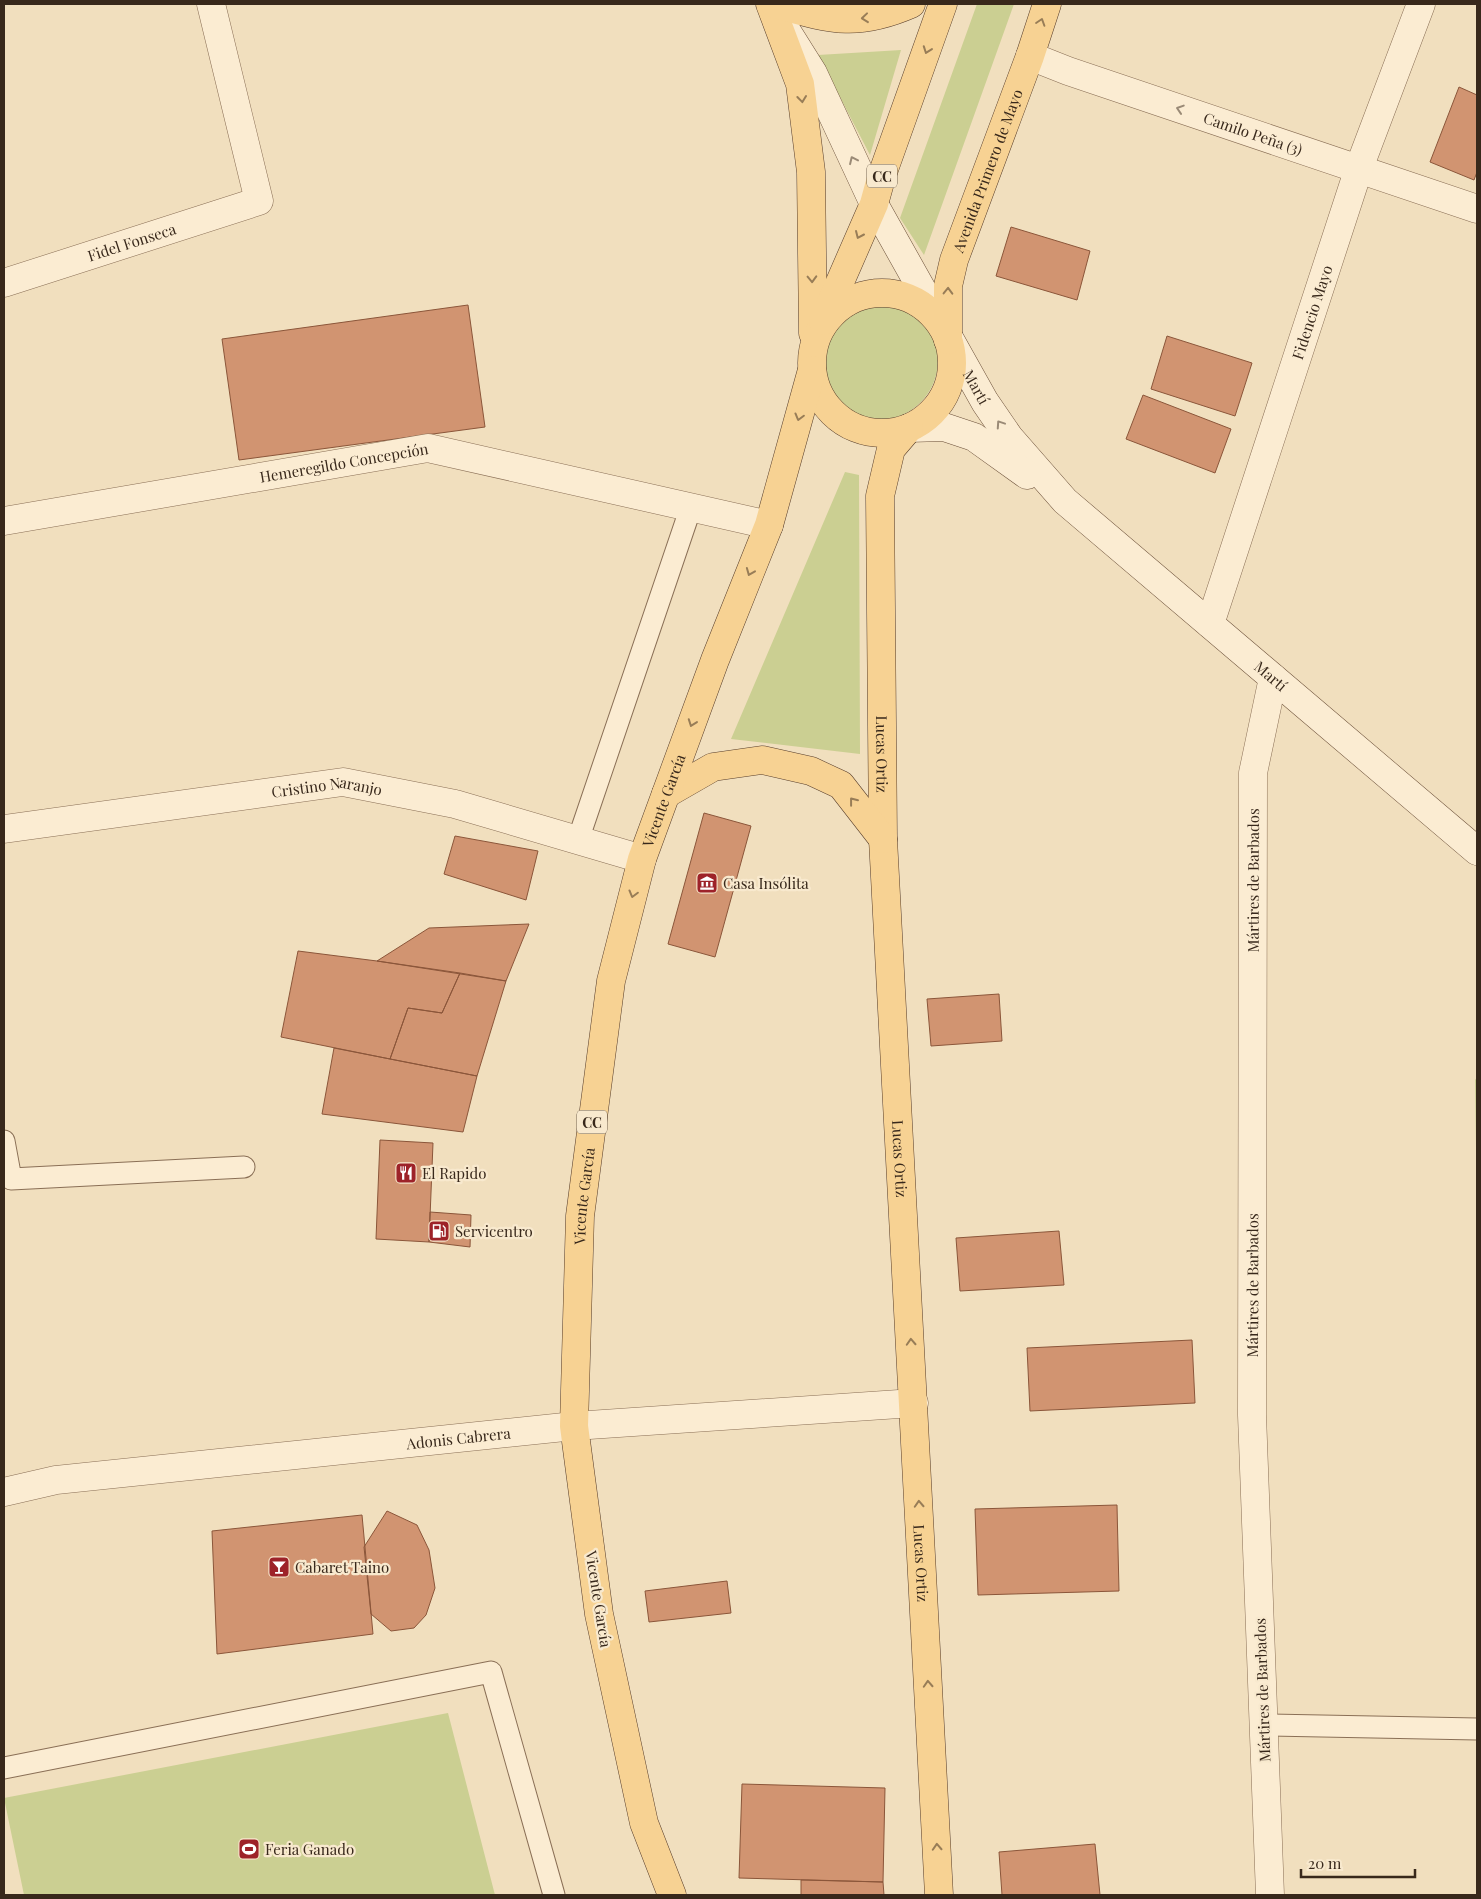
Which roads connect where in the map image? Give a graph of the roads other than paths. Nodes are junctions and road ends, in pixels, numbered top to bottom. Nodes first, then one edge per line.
1 (211, 4) edge
2 (770, 4) edge
3 (775, 4) edge
4 (911, 4) edge
5 (943, 4) edge
6 (1047, 4) edge
7 (1421, 4) edge
8 (1030, 56) junction
9 (1359, 168) junction
10 (874, 204) junction
11 (1477, 209) edge
12 (4, 283) edge
13 (948, 340) junction
14 (813, 358) junction
15 (909, 428) junction
16 (1065, 501) junction
17 (691, 507) junction
18 (4, 521) edge
19 (769, 525) junction
20 (1210, 624) junction
21 (1273, 678) junction
22 (666, 794) junction
23 (4, 829) edge
24 (883, 839) junction
25 (578, 840) junction
26 (1477, 852) edge
27 (642, 859) junction
28 (4, 1141) edge
29 (244, 1167) dead end
30 (914, 1404) junction
31 (574, 1426) junction
32 (4, 1492) edge
33 (1264, 1725) junction
34 (1477, 1729) edge
35 (4, 1768) edge
36 (554, 1895) edge
37 (672, 1895) edge
38 (939, 1895) edge
39 (1270, 1895) edge

1 - 12 street, Fidel Fonseca
10 -> 2 street, Martí
2 -> 14 main road
4 -> 3 main road
5 -> 10 main road, CC
8 -> 6 main road, Avenida Primero de Mayo
7 - 9 street, Fidencio Mayo
9 -> 8 street, Camilo Peña (3)
13 -> 8 main road, Avenida Primero de Mayo
9 - 11 street, Camilo Peña (3)
9 - 20 street, Fidencio Mayo
10 - 13 street, Martí
10 -> 14 main road, CC
13 - 14 main road
13 - 15 main road
16 -> 13 street, Martí
14 - 15 main road
14 -> 19 main road, Vicente García / CC
15 - 16 street, Martí
15 - 24 main road, Lucas Ortiz
16 - 20 street, Martí
17 - 18 street, Hemeregildo Concepción
17 - 19 street, Hemeregildo Concepción
17 - 25 lane
19 -> 22 main road, Vicente García / CC
20 - 21 street, Martí
21 - 26 street, Martí
21 - 33 street, Mártires de Barbados
24 -> 22 main road
22 - 27 main road, Vicente García / CC
23 - 25 street, Cristino Naranjo
30 -> 24 main road, Lucas Ortiz
25 - 27 street, Cristino Naranjo
27 -> 31 main road, Vicente García / CC
28 - 29 lane
30 - 31 street, Adonis Cabrera
38 -> 30 main road, Lucas Ortiz
31 - 32 street, Adonis Cabrera
31 - 37 main road, Vicente García / CC
33 - 34 lane
33 - 39 street, Mártires de Barbados
35 - 36 lane

